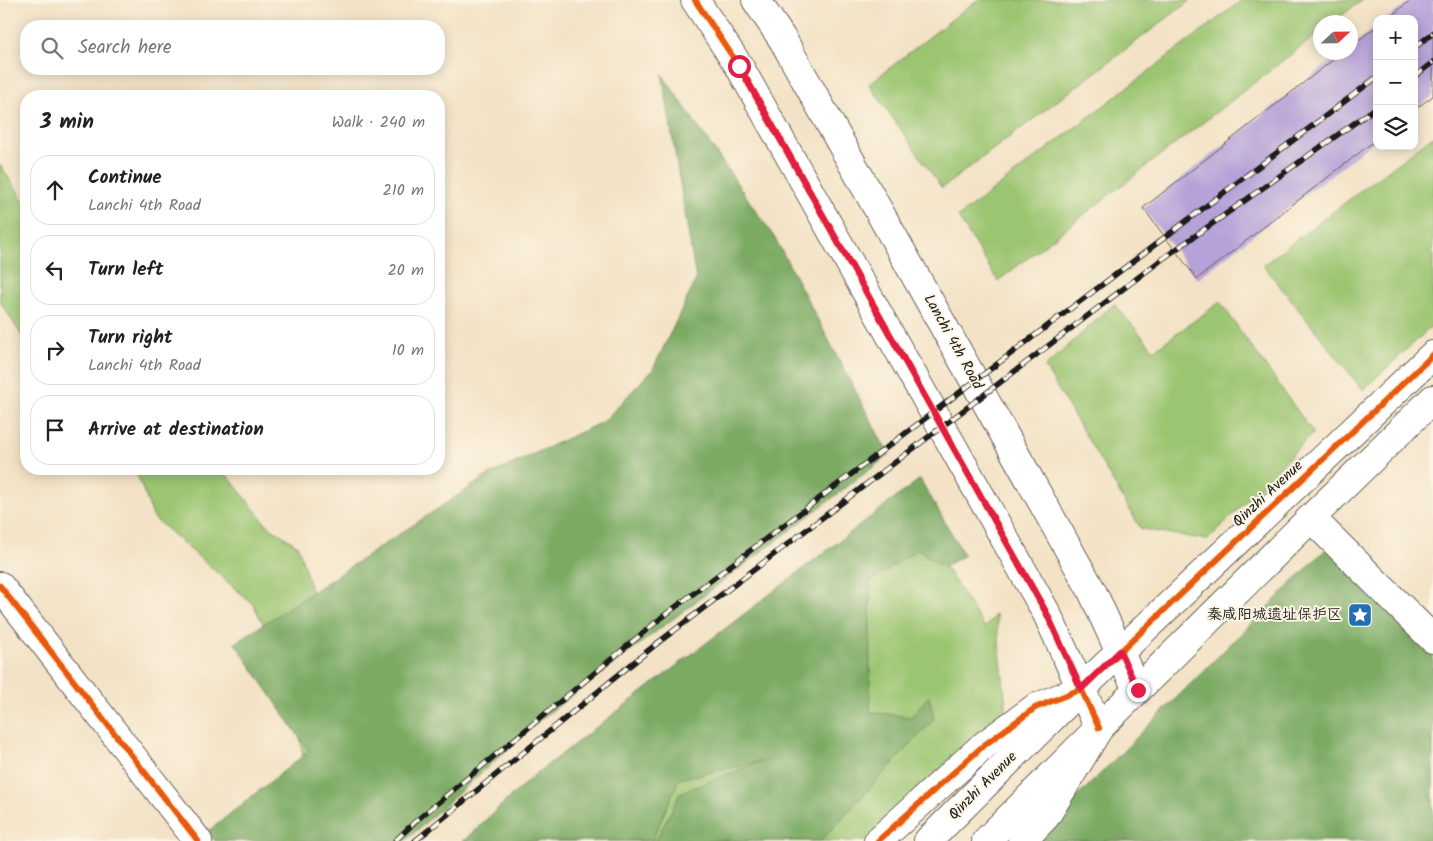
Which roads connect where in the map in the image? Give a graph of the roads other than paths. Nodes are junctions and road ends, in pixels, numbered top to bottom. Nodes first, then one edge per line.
1 (695, 0) edge
2 (756, 0) edge
3 (1433, 355) edge
4 (1433, 399) edge
5 (1311, 518) junction
6 (0, 586) edge
7 (1433, 639) edge
8 (1120, 651) junction
9 (1081, 689) junction
10 (1138, 690) junction
11 (1099, 728) junction
12 (198, 841) edge
13 (878, 841) edge
14 (928, 841) edge
15 (986, 841) edge
16 (1022, 841) edge

1 - 9 street
2 - 8 street, Lanchi 4th Road
3 - 8 street, Qinzhi Avenue
4 - 5 street
5 - 7 street
5 - 10 street
6 - 12 street
8 - 9 street, Qinzhi Avenue
8 - 10 street, Lanchi 4th Road
9 - 11 street
9 - 13 street
9 - 14 street, Qinzhi Avenue
10 - 11 street
11 - 15 street
11 - 16 street

